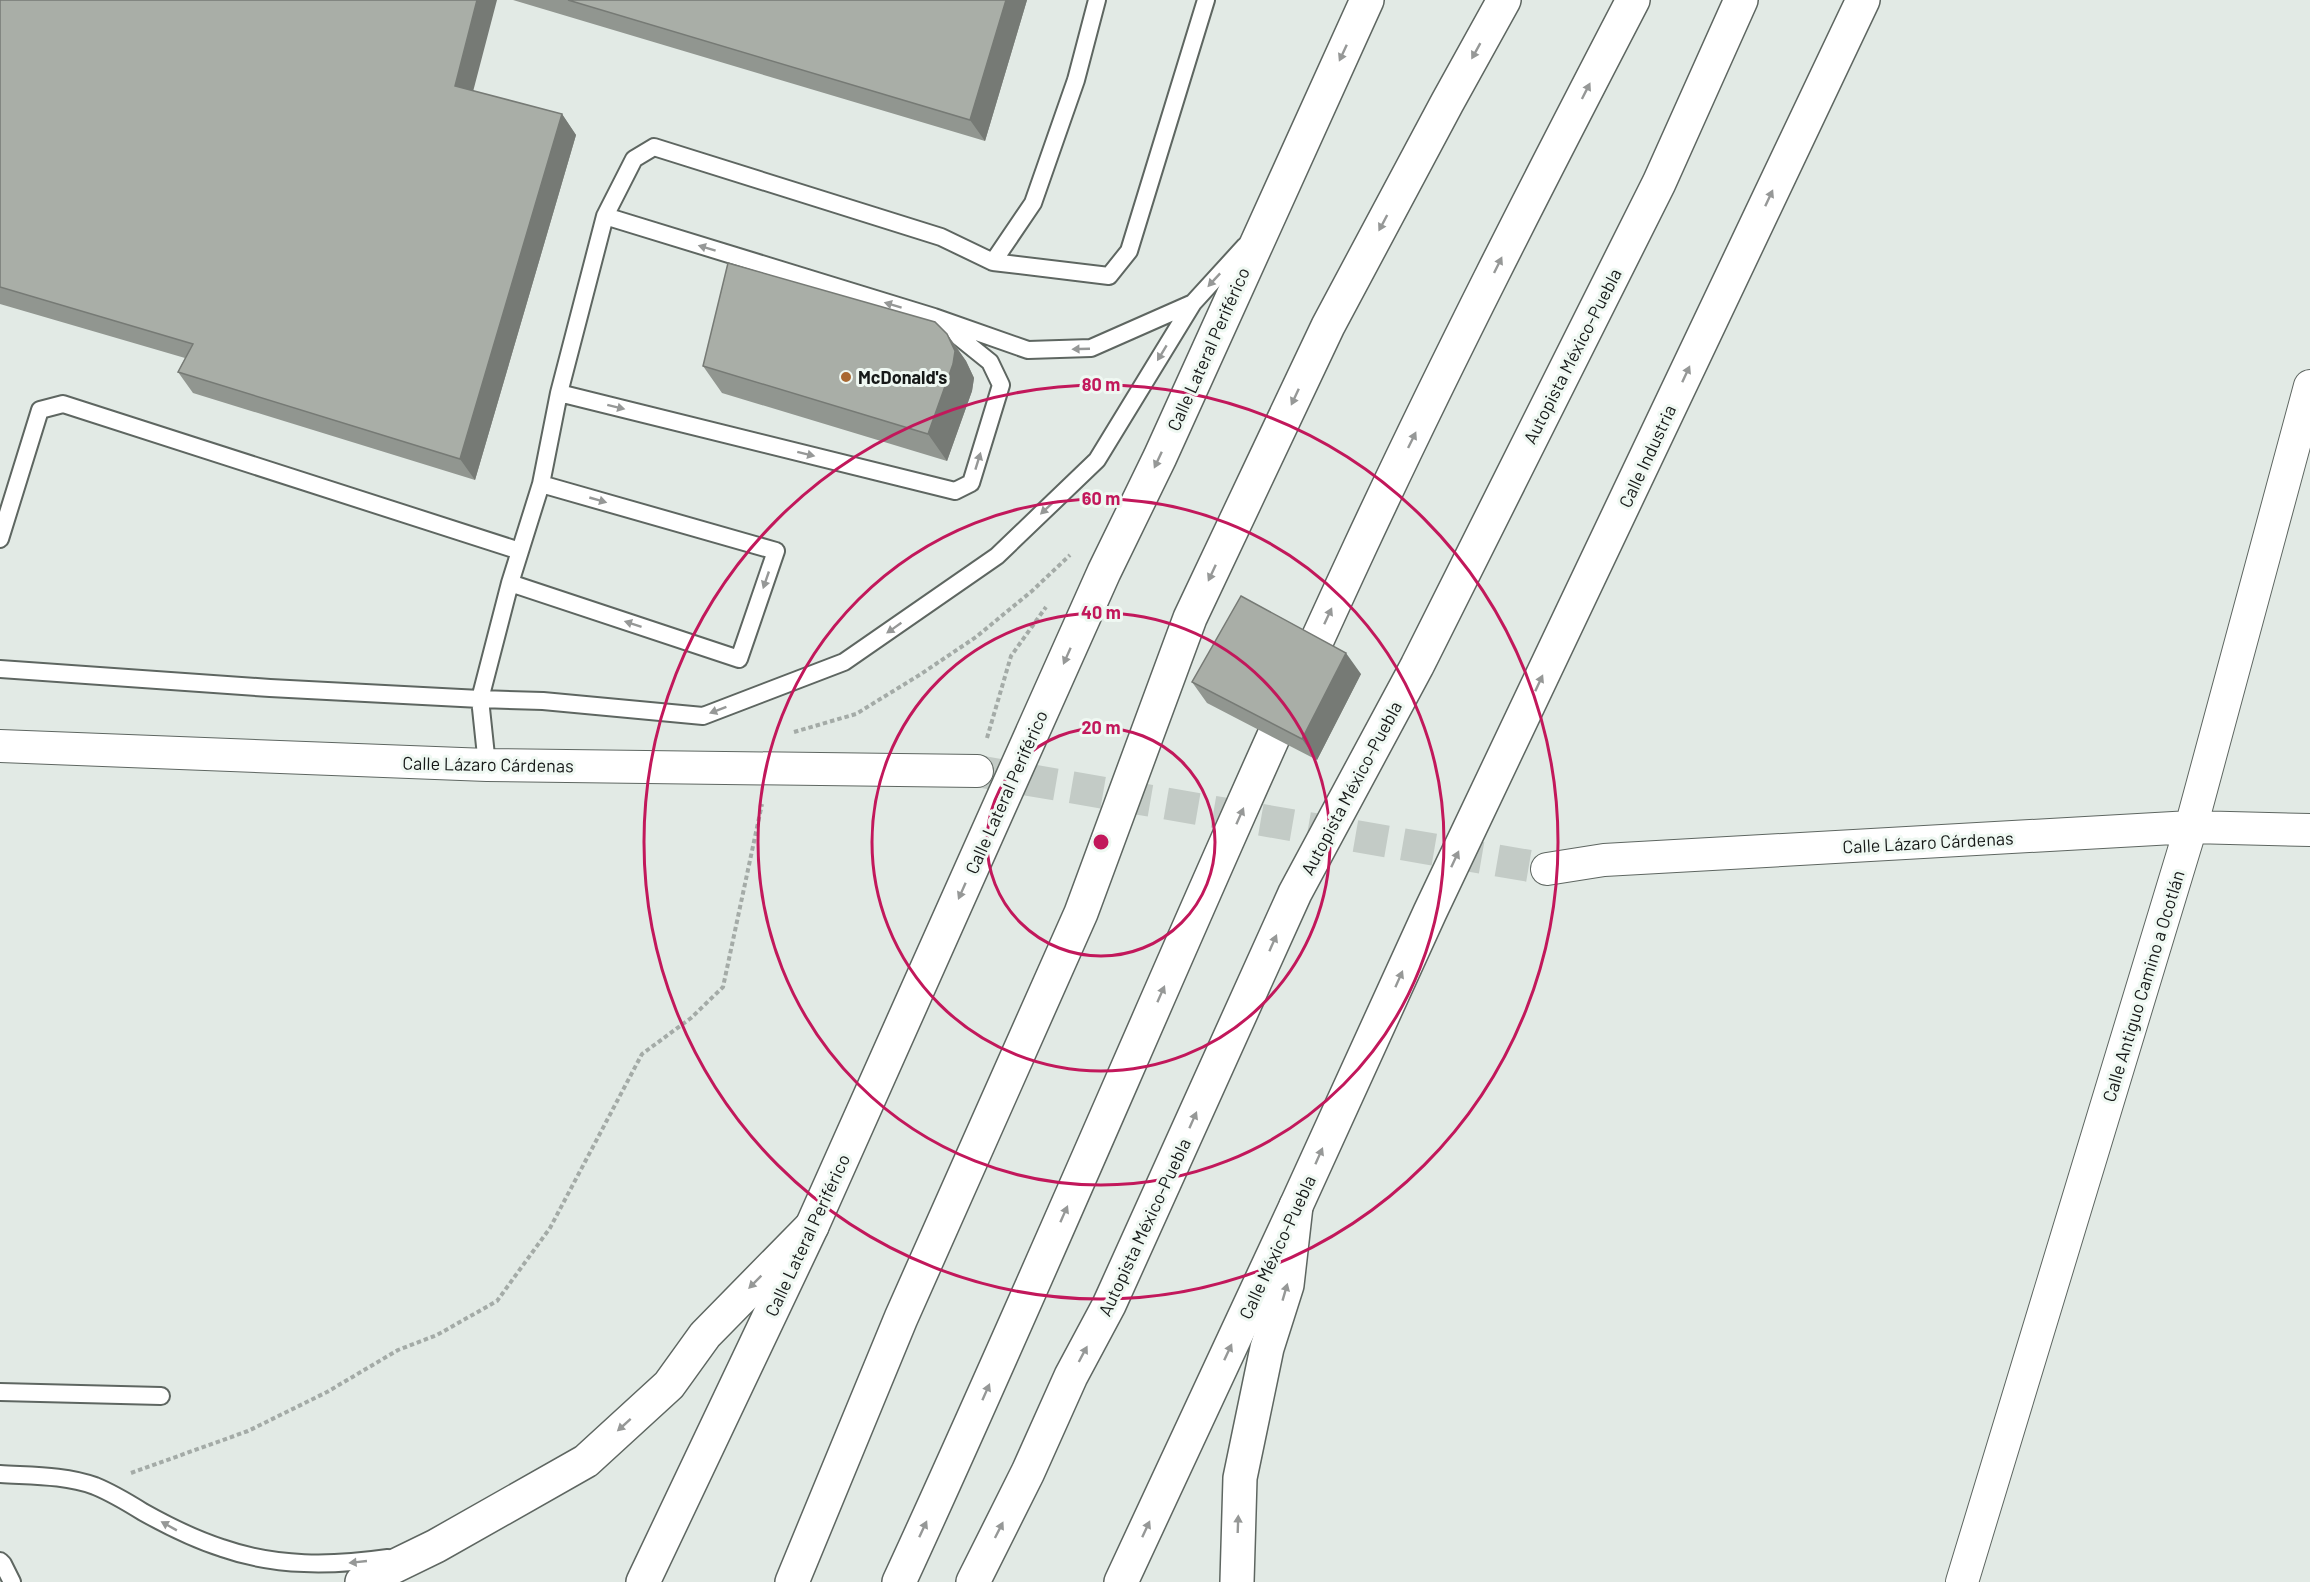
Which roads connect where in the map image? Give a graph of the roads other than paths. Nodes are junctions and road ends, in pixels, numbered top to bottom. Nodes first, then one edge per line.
1 (1097, 0) edge
2 (1206, 0) edge
3 (1367, 0) edge
4 (1504, 0) edge
5 (1633, 0) edge
6 (1741, 0) edge
7 (1863, 0) edge
8 (605, 216) junction
9 (1264, 226) junction
10 (993, 262) junction
11 (1193, 303) junction
12 (934, 317) junction
13 (2310, 387) edge
14 (560, 393) junction
15 (541, 484) junction
16 (0, 539) edge
17 (520, 551) junction
18 (510, 583) junction
19 (0, 669) edge
20 (480, 699) junction
21 (0, 746) edge
22 (487, 765) junction
23 (977, 771) tunnel mouth
24 (2191, 827) junction
25 (2310, 830) edge
26 (1547, 869) tunnel mouth
27 (1430, 912) joint
28 (1296, 1206) junction
29 (812, 1226) junction
30 (0, 1392) edge
31 (161, 1396) dead end
32 (0, 1474) edge
33 (436, 1546) junction
34 (0, 1561) edge
35 (12, 1582) edge
36 (362, 1582) edge
37 (643, 1582) edge
38 (792, 1582) edge
39 (899, 1582) edge
40 (973, 1582) edge
41 (1121, 1582) edge
42 (1237, 1582) edge
43 (1962, 1582) edge

1 - 10 lane
2 - 10 lane
3 -> 9 main road, Calle Lateral Periférico
4 -> 38 main road
39 -> 5 main road
40 -> 6 main road, Autopista México-Puebla
27 -> 7 main road, Calle Industria
8 - 10 lane
12 -> 8 lane
8 - 14 lane
9 -> 11 lane
9 -> 29 main road, Calle Lateral Periférico
11 -> 12 lane
11 -> 20 lane
14 -> 12 lane
13 - 24 street, Calle Antiguo Camino a Ocotlán
14 - 15 lane
15 - 17 lane
15 -> 18 lane
16 - 17 lane
17 - 18 lane
18 - 20 lane
19 - 20 lane
20 - 22 lane
21 - 22 street, Calle Lázaro Cárdenas
22 - 23 street, Calle Lázaro Cárdenas
24 - 25 street, Calle Lázaro Cárdenas
24 - 26 street, Calle Lázaro Cárdenas
24 - 43 street, Calle Antiguo Camino a Ocotlán
28 -> 27 main road, Calle México-Puebla
41 -> 28 main road, Calle México-Puebla
42 -> 28 main road
29 -> 33 main road
29 - 37 main road, Calle Lateral Periférico
30 - 31 lane
33 -> 32 lane
33 - 36 main road
34 - 35 lane

